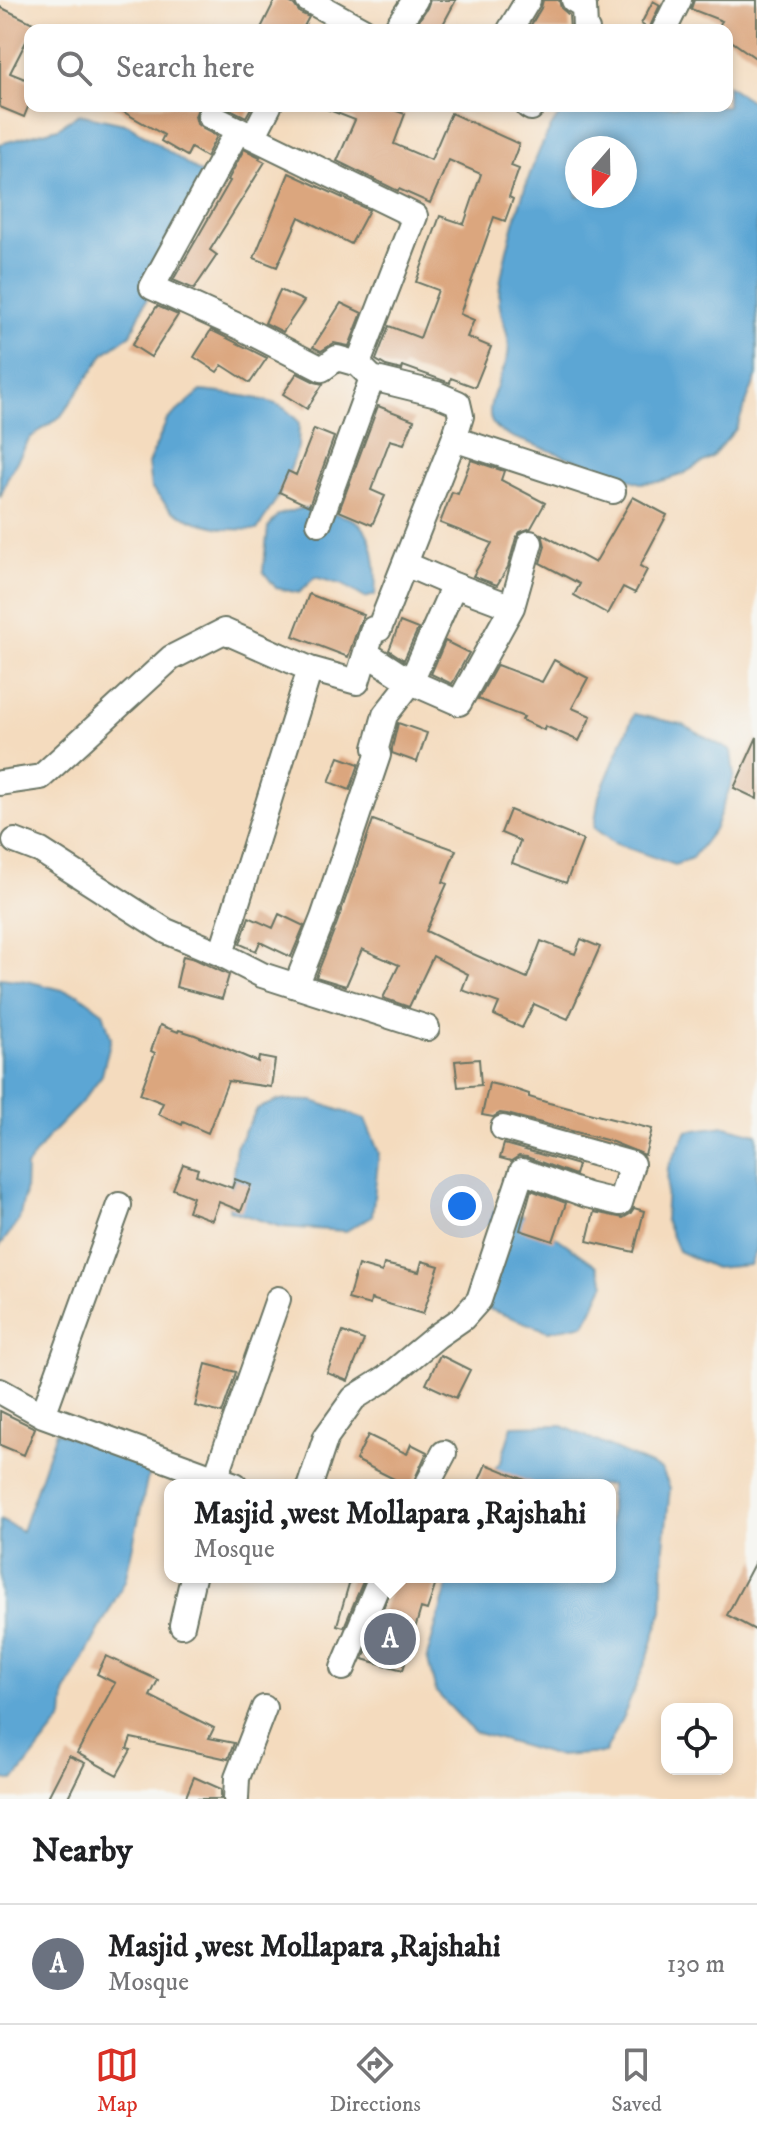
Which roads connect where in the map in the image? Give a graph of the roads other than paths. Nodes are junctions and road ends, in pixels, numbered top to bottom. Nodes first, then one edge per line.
1 (308, 0) edge
2 (415, 0) edge
3 (528, 0) edge
4 (574, 0) edge
5 (679, 0) edge
6 (352, 24) edge
7 (399, 24) edge
8 (514, 24) edge
9 (585, 24) edge
10 (667, 24) edge
11 (264, 112) edge
12 (210, 116) dead end
13 (245, 133) junction
14 (365, 371) junction
15 (454, 439) junction
16 (613, 491) dead end
17 (319, 523) dead end
18 (530, 543) dead end
19 (405, 564) junction
20 (454, 585) junction
21 (512, 607) junction
22 (366, 653) junction
23 (310, 669) junction
24 (411, 682) junction
25 (0, 783) edge
26 (15, 841) dead end
27 (221, 954) junction
28 (296, 986) junction
29 (427, 1028) dead end
30 (503, 1128) dead end
31 (119, 1205) dead end
32 (278, 1299) dead end
33 (0, 1391) edge
34 (43, 1415) junction
35 (444, 1453) dead end
36 (211, 1479) edge
37 (222, 1479) edge
38 (312, 1479) edge
39 (430, 1479) edge
40 (192, 1583) edge
41 (378, 1583) edge
42 (182, 1625) dead end
43 (343, 1668) dead end
44 (264, 1708) dead end
45 (236, 1799) edge

1 - 6 street
2 - 7 street
3 - 8 street
4 - 9 street
5 - 10 street
11 - 13 street
12 - 13 street
13 - 14 street
13 - 14 street
14 - 15 street
14 - 17 street
15 - 16 street
15 - 19 street
18 - 21 street
19 - 20 street
19 - 22 street
20 - 21 street
20 - 24 street
21 - 24 street
22 - 23 street
22 - 24 street
23 - 25 street
23 - 27 street
24 - 28 street
26 - 27 street
27 - 28 street
28 - 29 street
30 - 38 street
31 - 34 street
32 - 37 street
33 - 34 street
34 - 36 street
35 - 39 street
40 - 42 street
41 - 43 street
44 - 45 street

